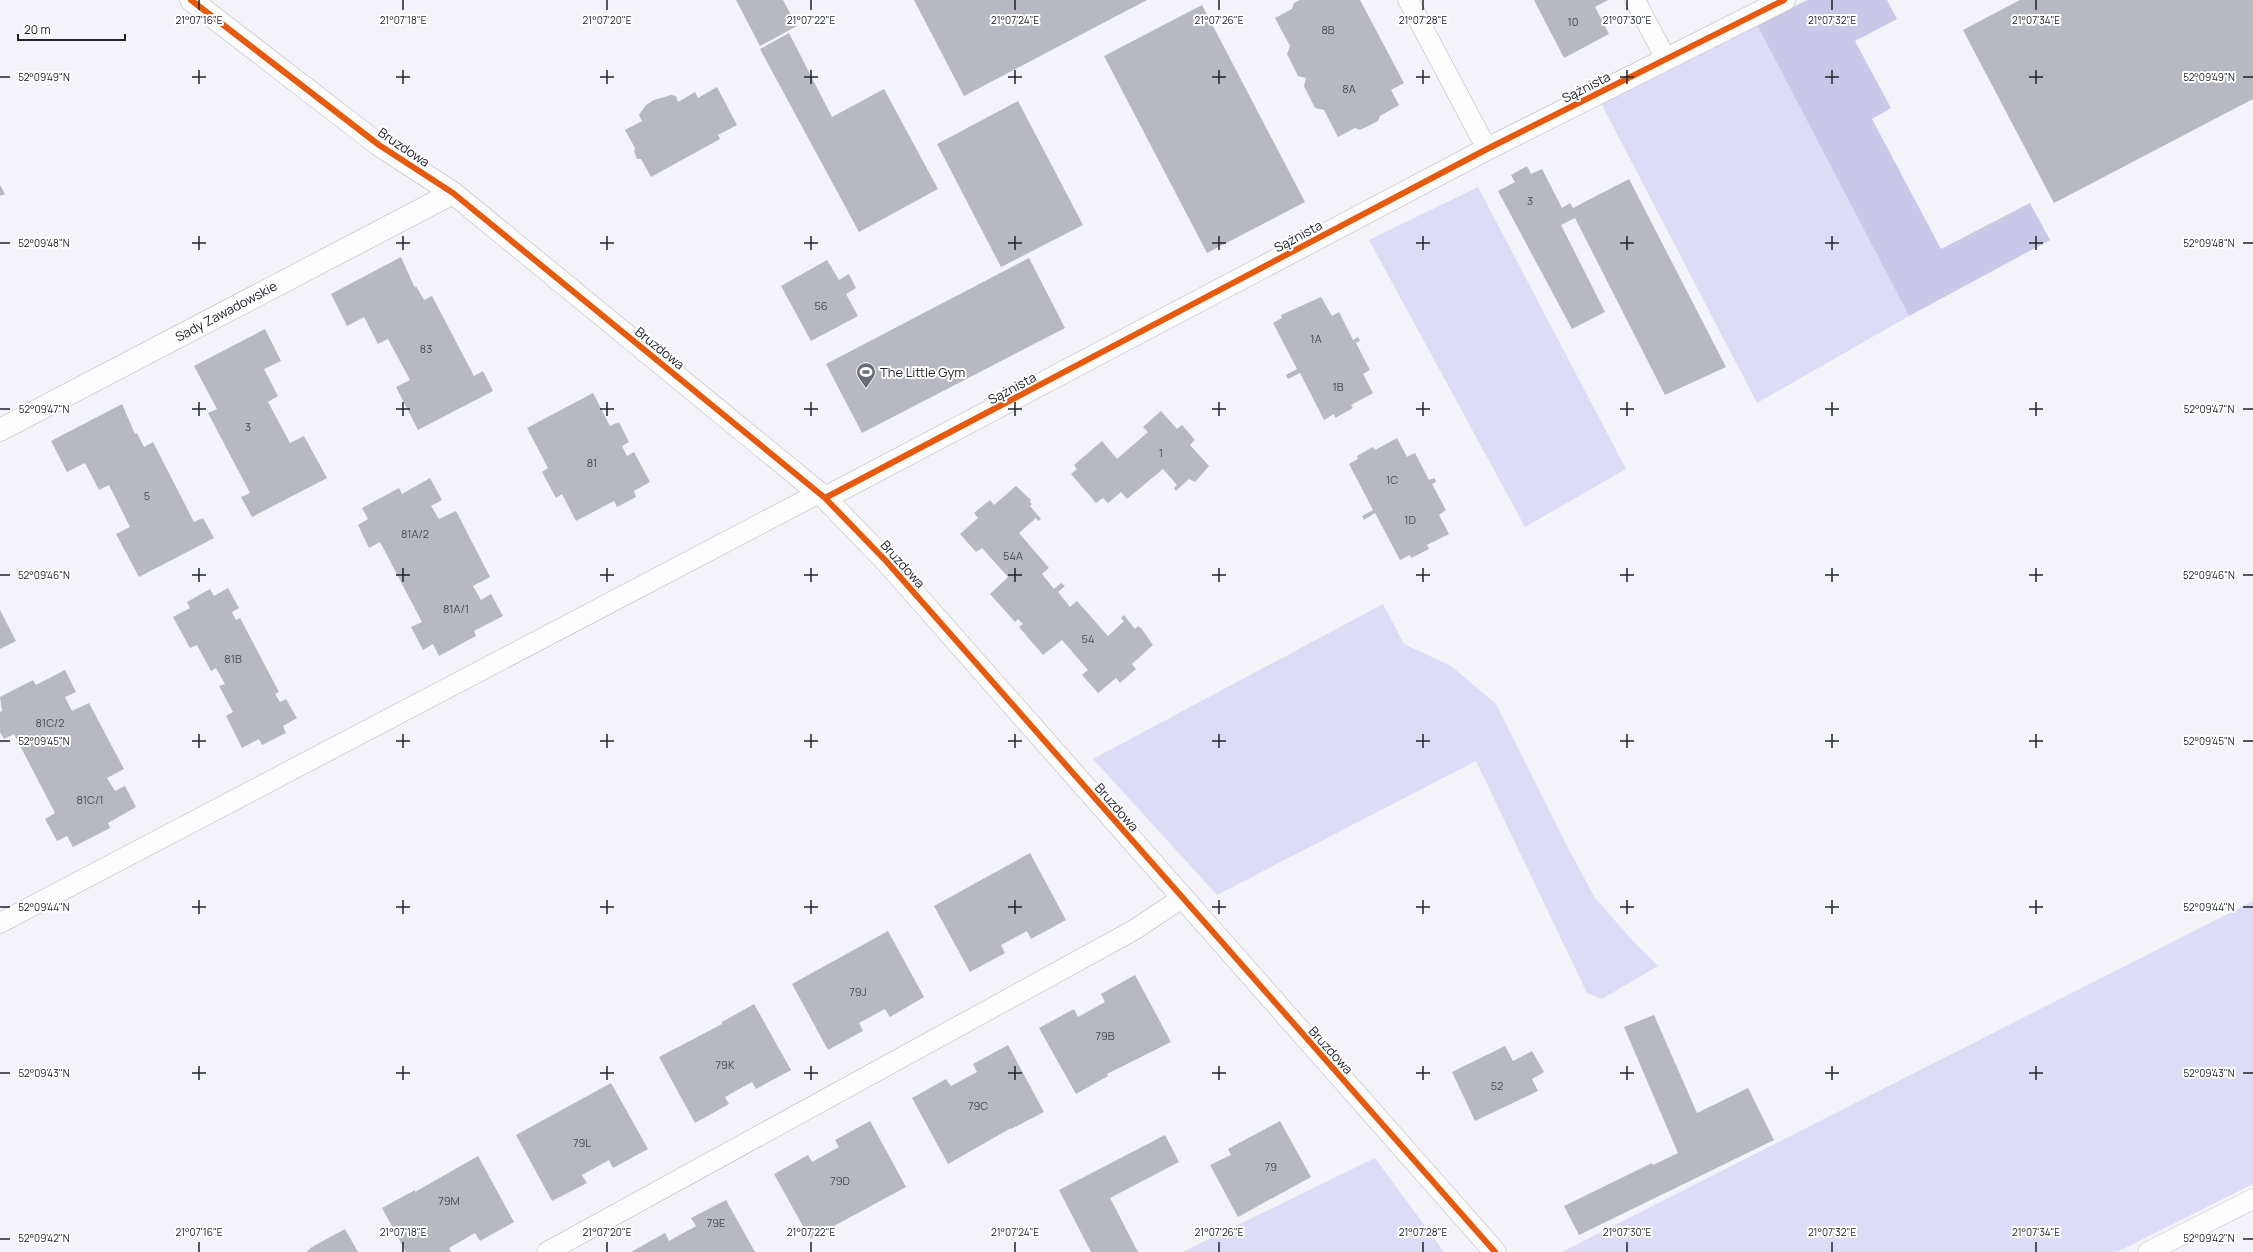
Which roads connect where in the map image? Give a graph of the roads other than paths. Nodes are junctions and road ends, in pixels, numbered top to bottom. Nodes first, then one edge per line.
1 (190, 0) edge
2 (1408, 0) edge
3 (1635, 0) edge
4 (1784, 0) edge
5 (1666, 59) junction
6 (1487, 149) junction
7 (453, 193) junction
8 (0, 430) edge
9 (822, 495) junction
10 (1182, 898) junction
11 (0, 923) edge
12 (2253, 1199) edge
13 (547, 1252) edge
14 (1495, 1252) edge
15 (2148, 1252) edge

1 - 7 street, Bruzdowa
2 - 6 lane
3 - 5 lane
4 - 5 street, Sążnista
5 - 6 street, Sążnista
6 - 9 street, Sążnista
7 - 8 street, Sady Zawadowskie
7 - 9 street, Bruzdowa
9 - 10 street, Bruzdowa
9 - 11 lane
10 - 13 lane
10 - 14 street, Bruzdowa
12 - 15 lane

